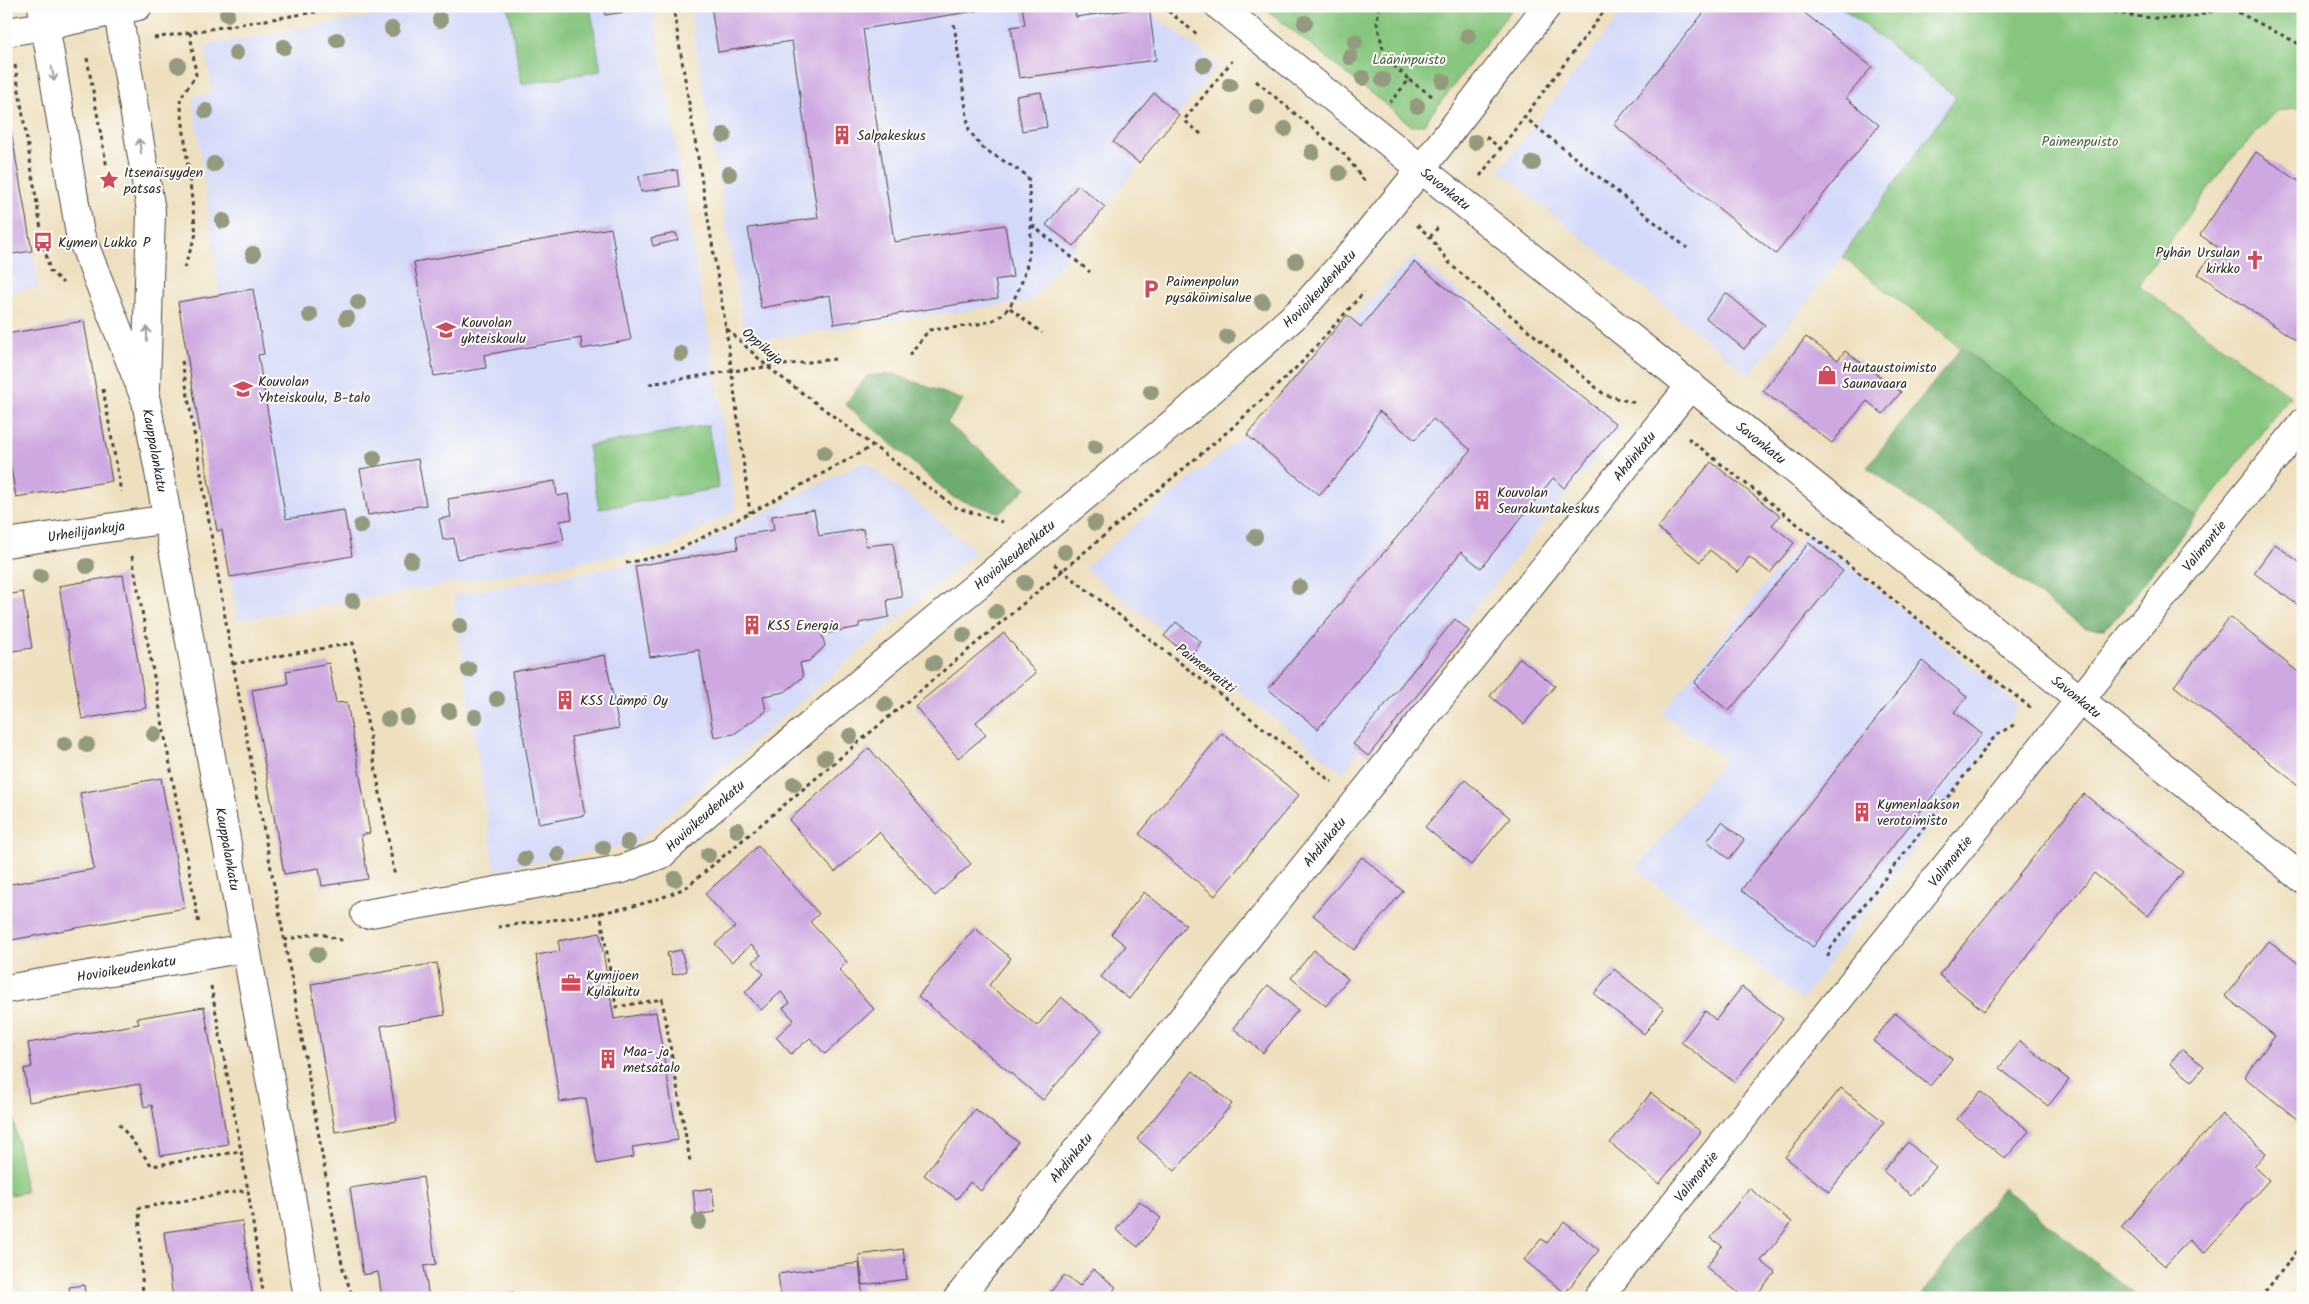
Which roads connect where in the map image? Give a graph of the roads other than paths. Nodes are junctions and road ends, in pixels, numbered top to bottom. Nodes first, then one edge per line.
1 (1220, 6) edge
2 (1547, 6) edge
3 (124, 8) edge
4 (43, 16) edge
5 (6, 32) edge
6 (1421, 169) junction
7 (1690, 385) junction
8 (146, 400) junction
9 (2303, 423) edge
10 (168, 519) junction
11 (6, 543) edge
12 (2080, 700) junction
13 (2303, 879) edge
14 (365, 914) dead end
15 (246, 948) junction
16 (6, 989) edge
17 (308, 1298) edge
18 (958, 1298) edge
19 (1598, 1298) edge

1 - 6 street, Savonkatu
2 - 6 street, Hovioikeudenkatu
3 - 4 street
8 -> 3 street, Kauppalankatu
4 - 5 street
4 -> 8 street, Kauppalankatu
6 - 7 street, Savonkatu
6 - 14 street, Hovioikeudenkatu
7 - 12 street, Savonkatu
7 - 18 street, Ahdinkatu
8 - 10 street, Kauppalankatu
9 - 12 street, Valimontie
10 - 11 street, Urheilijankuja
10 - 15 street, Kauppalankatu
12 - 13 street, Savonkatu
12 - 19 street, Valimontie
15 - 16 street, Hovioikeudenkatu
15 - 17 street, Kauppalankatu

